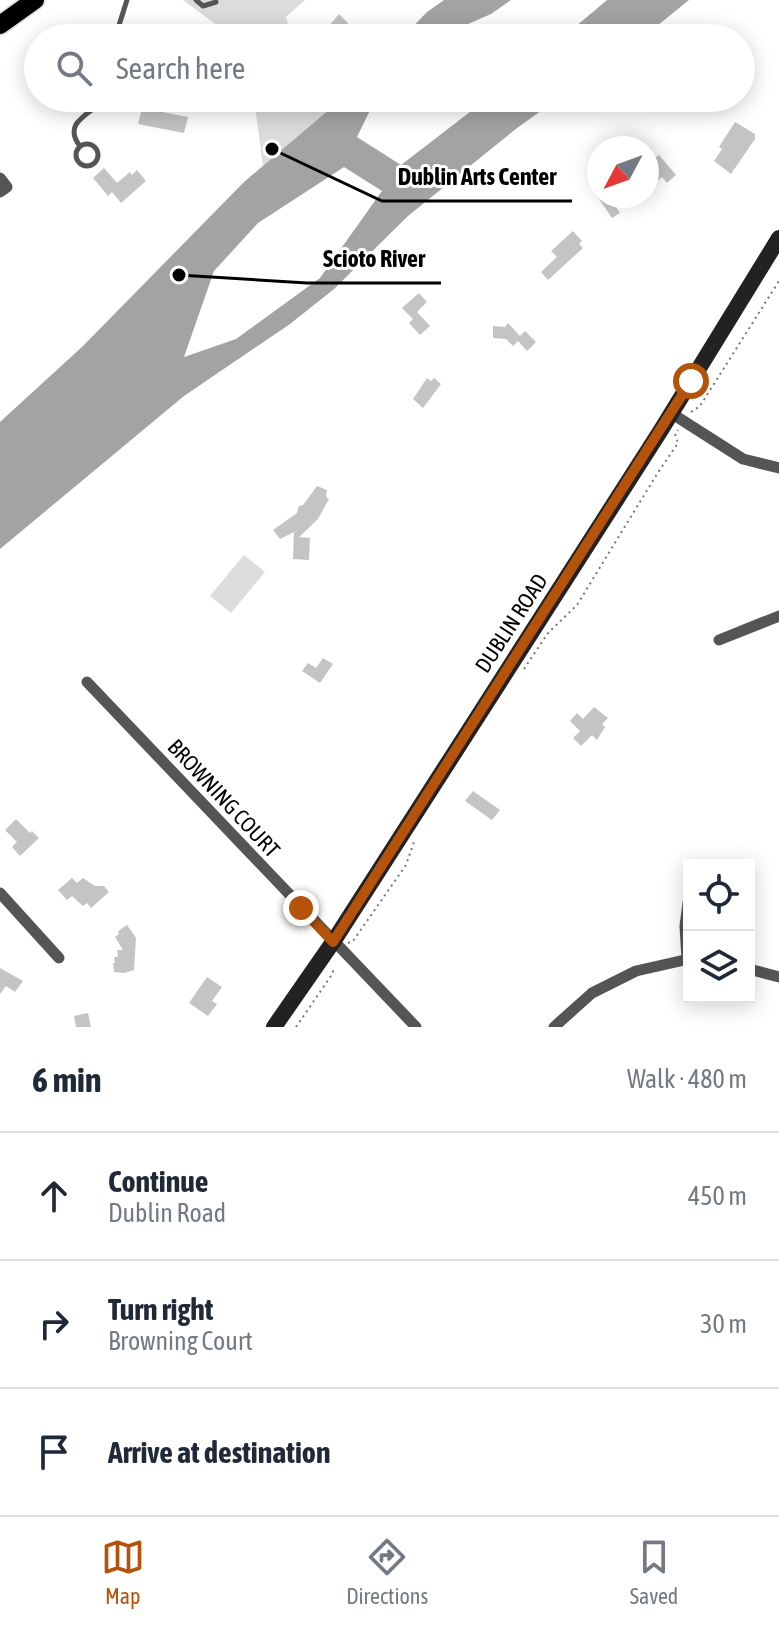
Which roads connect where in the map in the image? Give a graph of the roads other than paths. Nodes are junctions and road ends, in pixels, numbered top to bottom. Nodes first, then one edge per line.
1 (35, 0) edge
2 (127, 0) edge
3 (196, 0) edge
4 (216, 2) edge
5 (119, 24) edge
6 (0, 25) edge
7 (89, 112) edge
8 (80, 146) junction
9 (779, 238) edge
10 (678, 417) junction
11 (779, 468) edge
12 (779, 616) edge
13 (719, 640) dead end
14 (87, 682) dead end
15 (2, 901) edge
16 (337, 946) junction
17 (59, 958) dead end
18 (683, 960) edge
19 (755, 971) edge
20 (779, 977) edge
21 (274, 1027) edge
22 (416, 1027) edge
23 (554, 1027) edge

1 - 6 main road
2 - 5 lane
3 - 4 lane
7 - 8 lane
8 - 8 lane
9 - 10 main road, DUBLIN ROAD
10 - 11 street
10 - 16 main road, DUBLIN ROAD
12 - 13 street
14 - 16 street, BROWNING COURT
15 - 17 street
16 - 21 main road, DUBLIN ROAD
16 - 22 street, BROWNING COURT
18 - 23 street
19 - 20 street

